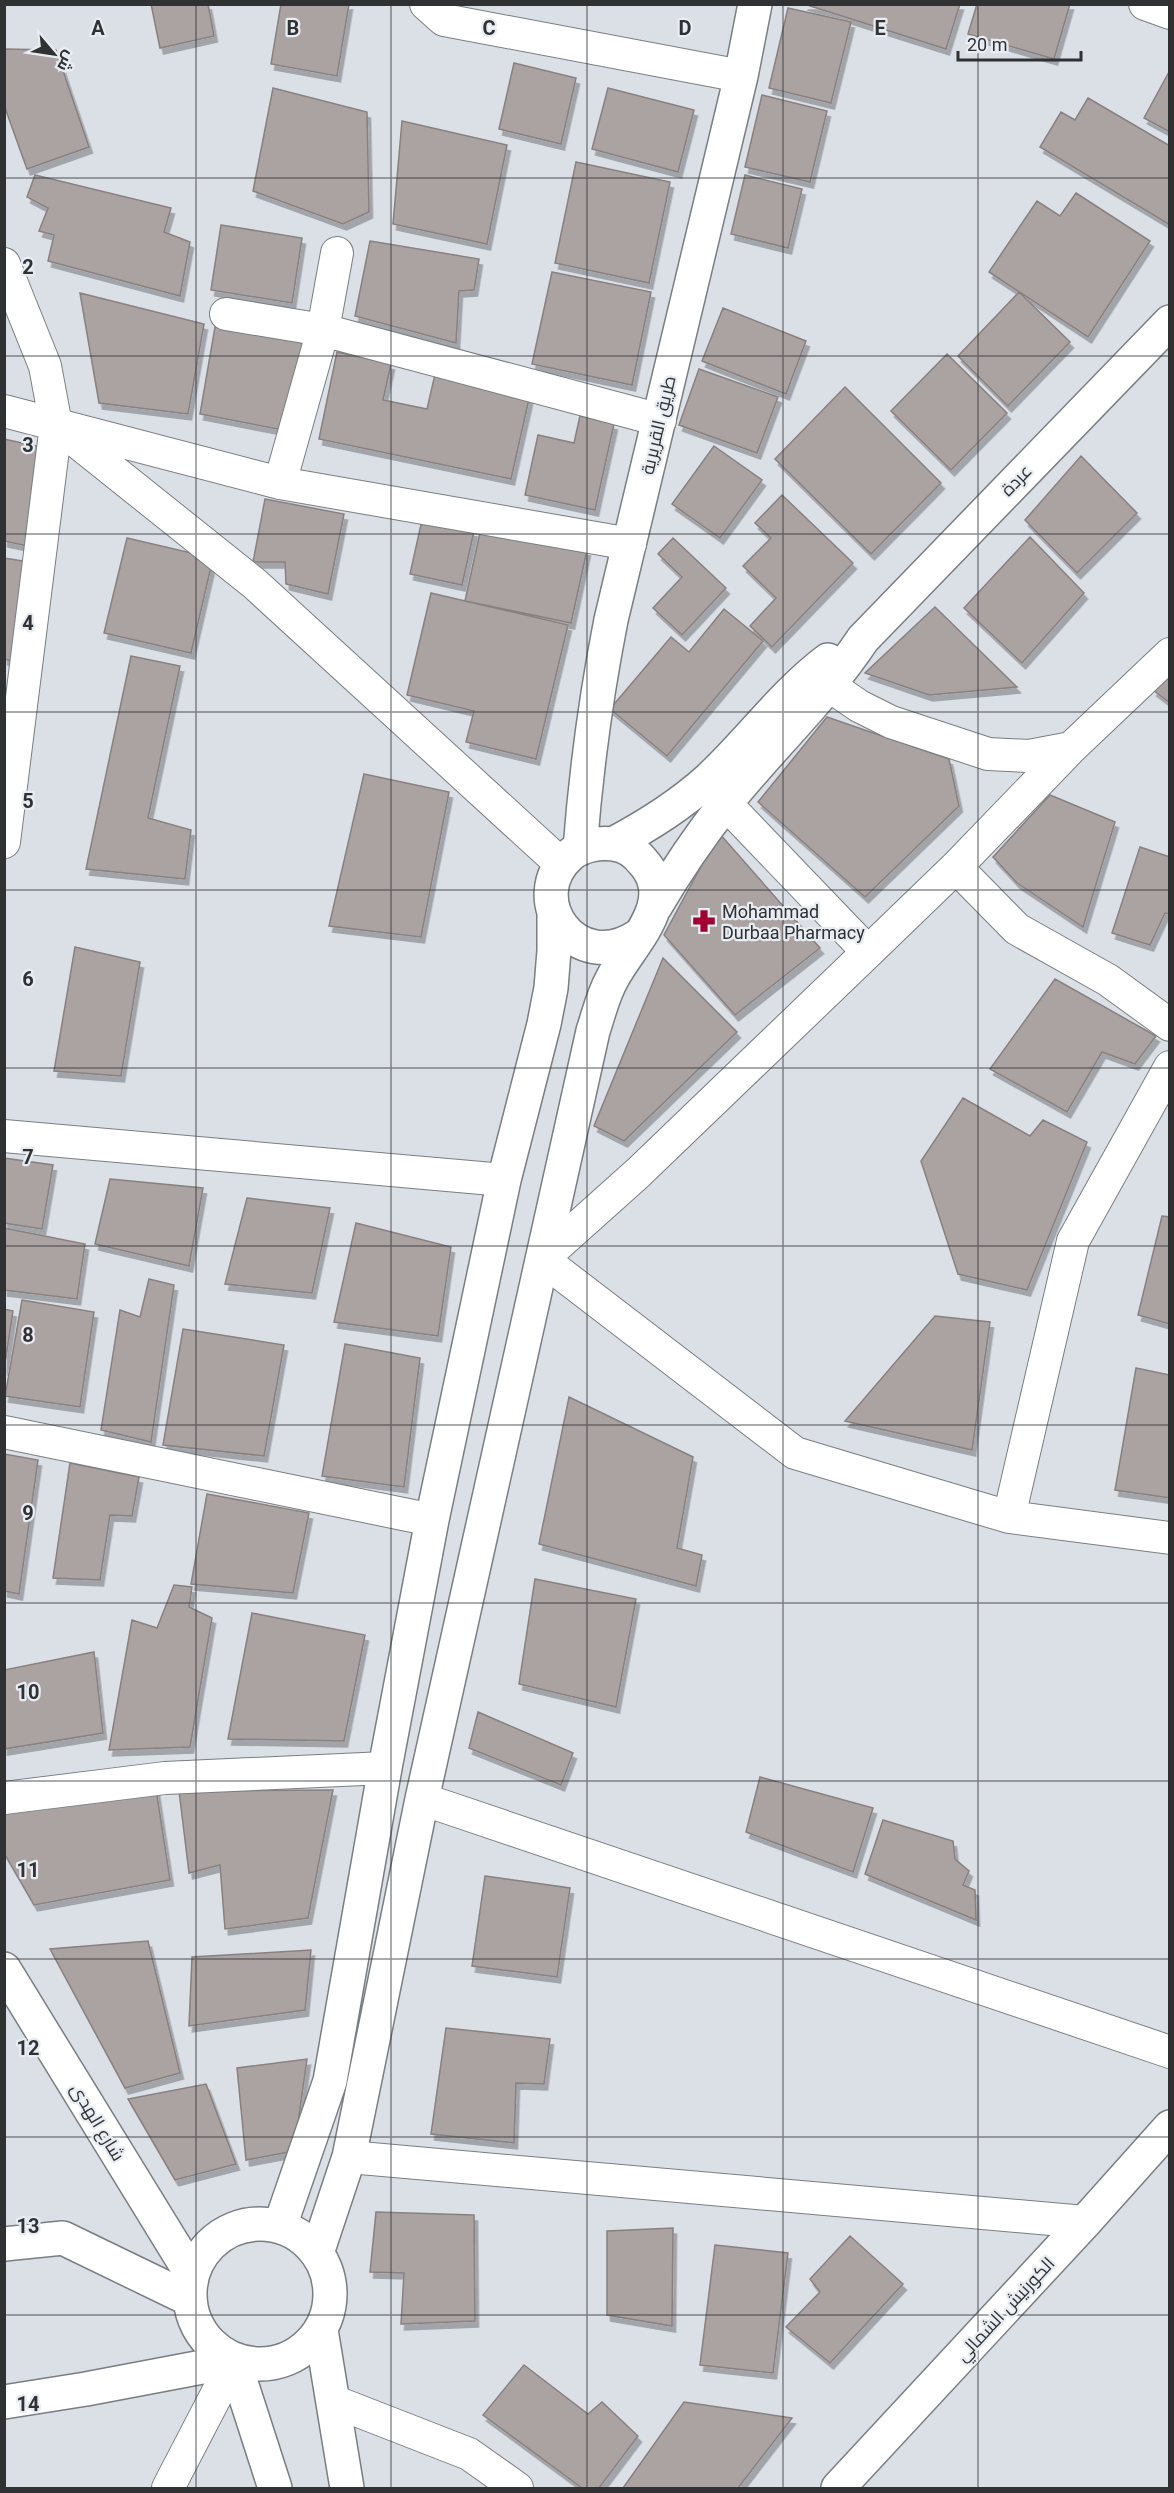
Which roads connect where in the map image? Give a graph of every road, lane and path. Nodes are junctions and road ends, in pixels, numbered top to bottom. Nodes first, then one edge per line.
1 (426, 4) edge
2 (755, 4) edge
3 (1145, 4) edge
4 (1170, 13) edge
5 (741, 76) junction
6 (337, 253) dead end
7 (4, 264) edge
8 (226, 314) dead end
9 (1170, 322) edge
10 (323, 330) junction
11 (4, 411) edge
12 (660, 420) junction
13 (56, 425) junction
14 (280, 483) junction
15 (630, 544) junction
16 (863, 639) junction
17 (1170, 654) edge
18 (830, 686) junction
19 (1071, 748) junction
20 (725, 803) junction
21 (4, 842) edge
22 (613, 844) junction
23 (571, 856) junction
24 (956, 867) junction
25 (655, 907) junction
26 (554, 913) junction
27 (638, 936) junction
28 (868, 952) junction
29 (1170, 1025) edge
30 (1170, 1067) edge
31 (4, 1136) edge
32 (504, 1180) junction
33 (542, 1259) junction
34 (4, 1432) edge
35 (1009, 1517) junction
36 (432, 1520) junction
37 (1170, 1538) edge
38 (385, 1768) junction
39 (4, 1798) edge
40 (422, 1799) junction
41 (4, 1969) edge
42 (1170, 2052) edge
43 (1170, 2127) edge
44 (349, 2157) junction
45 (1085, 2222) junction
46 (280, 2226) junction
47 (4, 2244) edge
48 (317, 2253) junction
49 (191, 2287) junction
50 (321, 2330) junction
51 (234, 2361) junction
52 (333, 2401) junction
53 (4, 2402) edge
54 (168, 2488) edge
55 (275, 2488) edge
56 (347, 2488) edge
57 (517, 2488) edge
58 (838, 2488) edge

1 - 5 street
2 - 5 street, طريق القريرية
3 - 4 street
5 - 12 street, طريق القريرية
6 - 10 street
7 - 13 street
8 - 10 street
9 - 16 street, عردة
10 - 12 street
10 - 14 street
11 - 13 street
12 - 15 street, طريق القريرية
13 - 14 street
13 - 21 street
13 - 23 street
14 - 15 street
15 - 23 street, طريق القريرية
16 - 18 street
16 - 22 street
17 - 19 street
18 - 19 street
18 - 20 street
19 - 24 street
20 - 25 street
20 - 28 street
22 - 23 street
22 - 25 street
23 - 26 street
24 - 28 street
24 - 29 street
25 - 27 street
26 - 27 street
26 - 32 street
27 - 33 street
28 - 33 street
30 - 35 street
31 - 32 street
32 - 36 street
33 - 35 street
33 - 40 street
34 - 36 street
35 - 37 street
36 - 38 street
38 - 39 street
38 - 46 street
40 - 42 street
40 - 44 street
41 - 49 street, شارع الهدى
43 - 45 street, الكورنيش الشمالي
44 - 45 street
44 - 48 street
45 - 58 street, الكورنيش الشمالي
46 - 48 street
46 - 49 street
47 - 49 street
48 - 50 street
49 - 51 street
50 - 51 street
50 - 52 street
51 - 53 street
51 - 54 street
51 - 55 street
52 - 56 street
52 - 57 street

